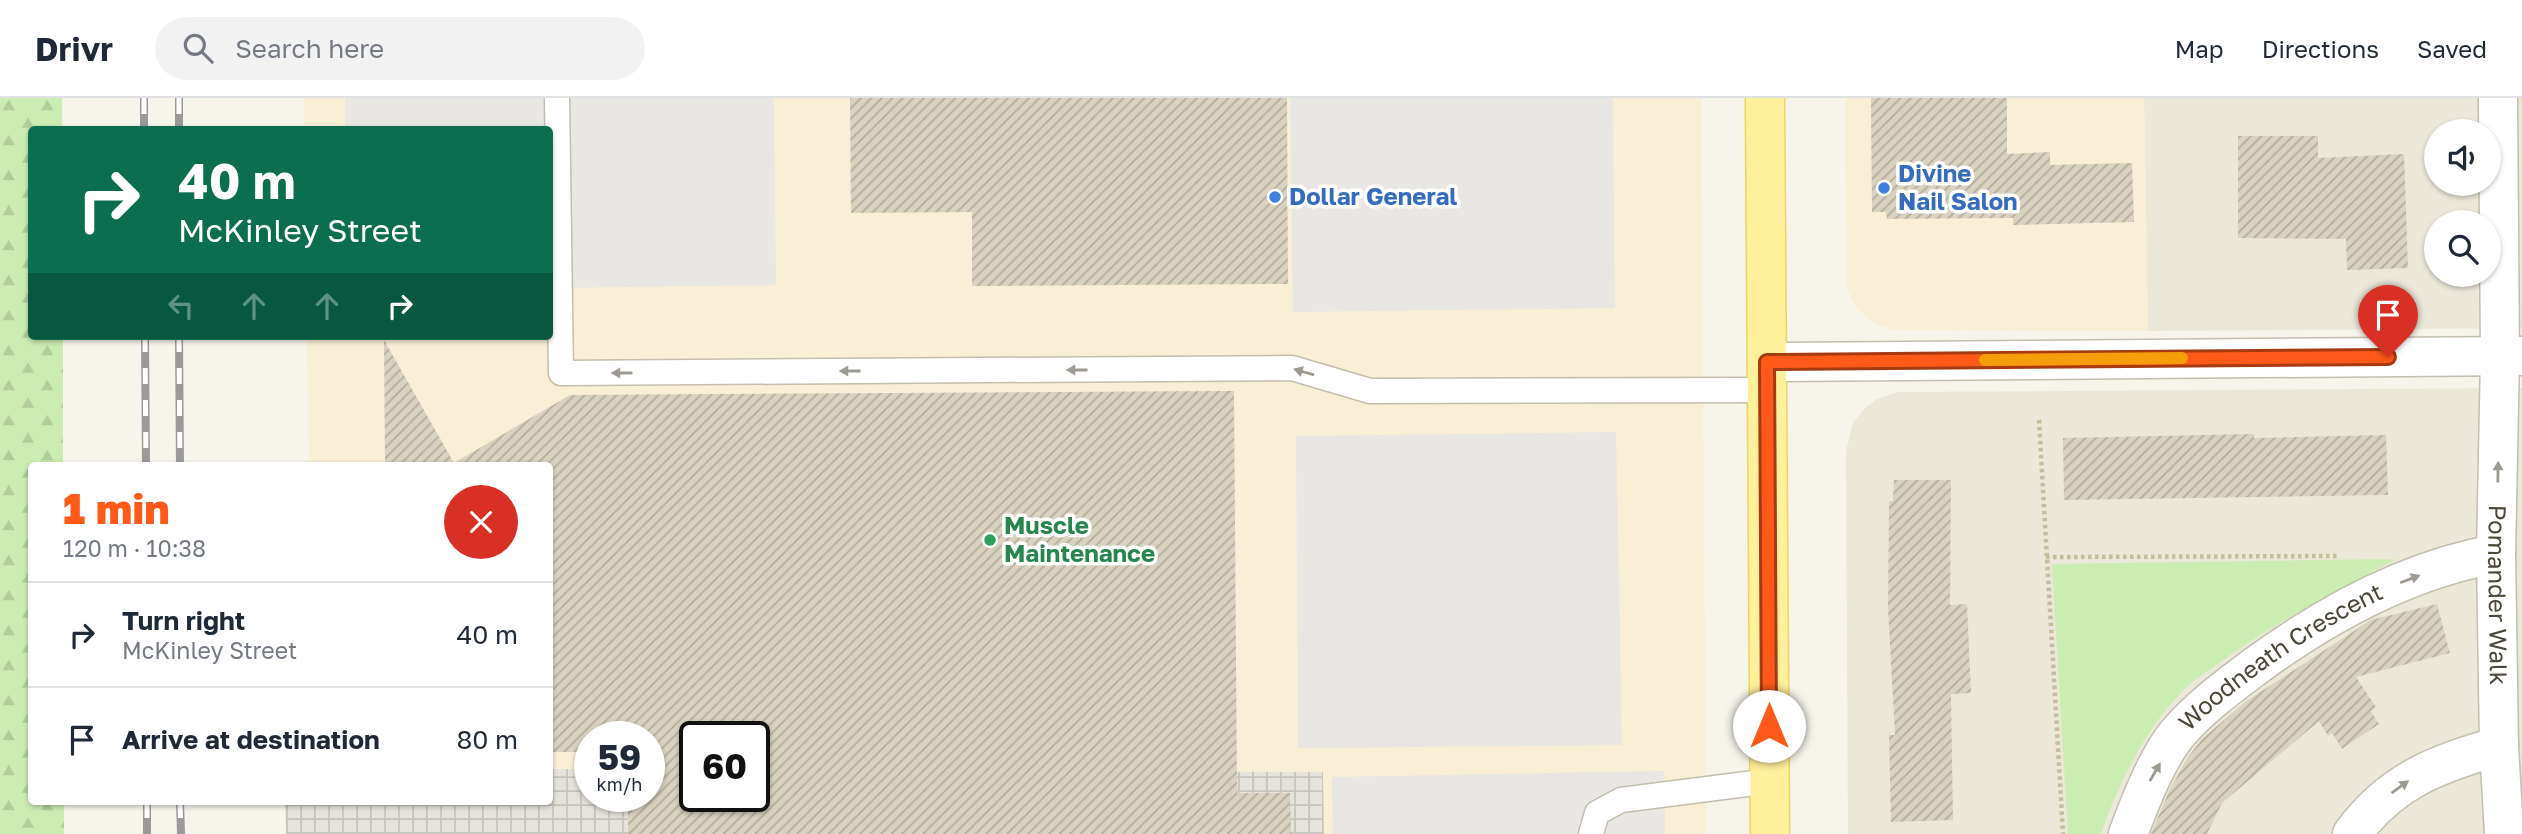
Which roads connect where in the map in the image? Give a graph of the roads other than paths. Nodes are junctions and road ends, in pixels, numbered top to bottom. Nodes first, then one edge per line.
1 (557, 98) edge
2 (1765, 98) edge
3 (2498, 98) edge
4 (2511, 356) edge
5 (1767, 376) junction
6 (2496, 554) junction
7 (2499, 746) junction
8 (1770, 781) junction
9 (1591, 834) edge
10 (1770, 834) edge
11 (2128, 834) edge
12 (2352, 834) edge
13 (2504, 834) edge

5 -> 1 lane
2 - 5 main road
3 - 4 street, Pomander Walk
4 - 5 street
6 -> 4 street, Pomander Walk
5 - 8 main road
6 - 7 street, Pomander Walk
11 -> 6 street, Woodneath Crescent
12 -> 7 street
7 - 13 street, Pomander Walk
8 - 9 lane
8 - 10 main road

